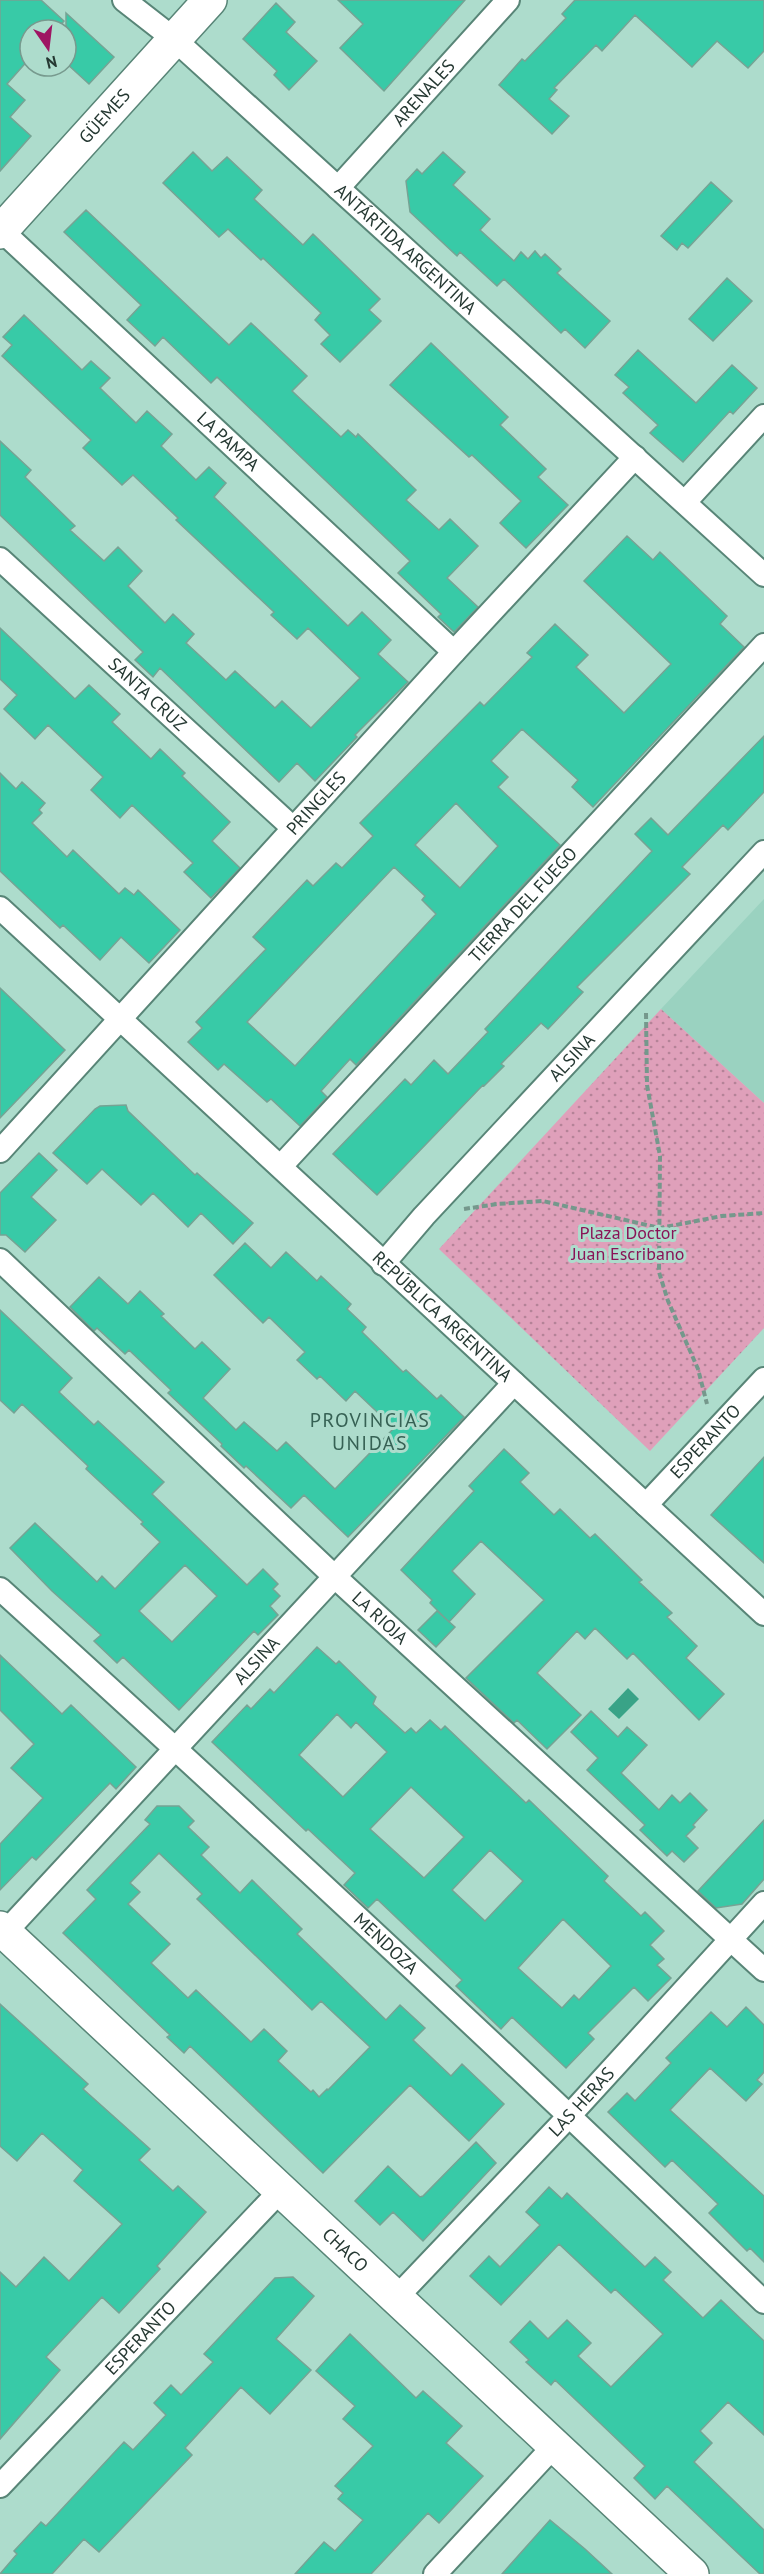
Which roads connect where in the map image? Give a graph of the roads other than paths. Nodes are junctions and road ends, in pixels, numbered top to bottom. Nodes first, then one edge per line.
1 (124, 0) edge
2 (210, 0) edge
3 (508, 0) edge
4 (174, 39) junction
5 (338, 188) junction
6 (1, 231) edge
7 (764, 416) edge
8 (635, 457) junction
9 (685, 502) junction
10 (0, 559) edge
11 (764, 575) edge
12 (764, 645) edge
13 (454, 652) junction
14 (294, 828) junction
15 (764, 852) edge
16 (0, 908) edge
17 (120, 1017) junction
18 (0, 1152) edge
19 (281, 1166) junction
20 (0, 1260) edge
21 (383, 1264) junction
22 (764, 1379) edge
23 (514, 1383) junction
24 (646, 1505) junction
25 (335, 1577) junction
26 (0, 1589) edge
27 (764, 1614) edge
28 (175, 1748) junction
29 (764, 1903) edge
30 (2, 1932) edge
31 (731, 1940) junction
32 (764, 1970) edge
33 (570, 2115) junction
34 (280, 2191) junction
35 (396, 2298) junction
36 (764, 2302) edge
37 (554, 2446) junction
38 (0, 2486) edge
39 (435, 2574) edge
40 (692, 2574) edge

1 - 4 street, ANTÁRTIDA ARGENTINA
2 - 4 main road, GÜEMES
3 - 5 street, ARENALES
4 - 5 street, ANTÁRTIDA ARGENTINA
4 - 6 main road, GÜEMES
5 - 8 street, ANTÁRTIDA ARGENTINA
6 - 13 street, LA PAMPA
7 - 9 street
8 - 9 street, ANTÁRTIDA ARGENTINA
8 - 13 street, PRINGLES
9 - 11 street, ANTÁRTIDA ARGENTINA
10 - 14 street, SANTA CRUZ
12 - 19 street, TIERRA DEL FUEGO
13 - 14 street, PRINGLES
14 - 17 street, PRINGLES
15 - 21 street, ALSINA
16 - 17 street, REPÚBLICA ARGENTINA
17 - 18 street, PRINGLES
17 - 19 street, REPÚBLICA ARGENTINA
19 - 21 street, REPÚBLICA ARGENTINA
20 - 25 street, LA RIOJA
21 - 23 street, REPÚBLICA ARGENTINA
22 - 24 street, ESPERANTO
23 - 24 street, REPÚBLICA ARGENTINA
23 - 25 street, ALSINA
24 - 27 street, REPÚBLICA ARGENTINA
25 - 28 street, ALSINA
25 - 31 street, LA RIOJA
26 - 28 street, MENDOZA
28 - 30 street, ALSINA
28 - 33 street, MENDOZA
29 - 31 street, LAS HERAS
30 - 34 main road, CHACO
31 - 32 street, LA RIOJA
31 - 33 street, LAS HERAS
33 - 35 street, LAS HERAS
33 - 36 street, MENDOZA
34 - 35 main road, CHACO
34 - 38 street, ESPERANTO
35 - 37 main road, CHACO
37 - 39 street
37 - 40 main road, CHACO

